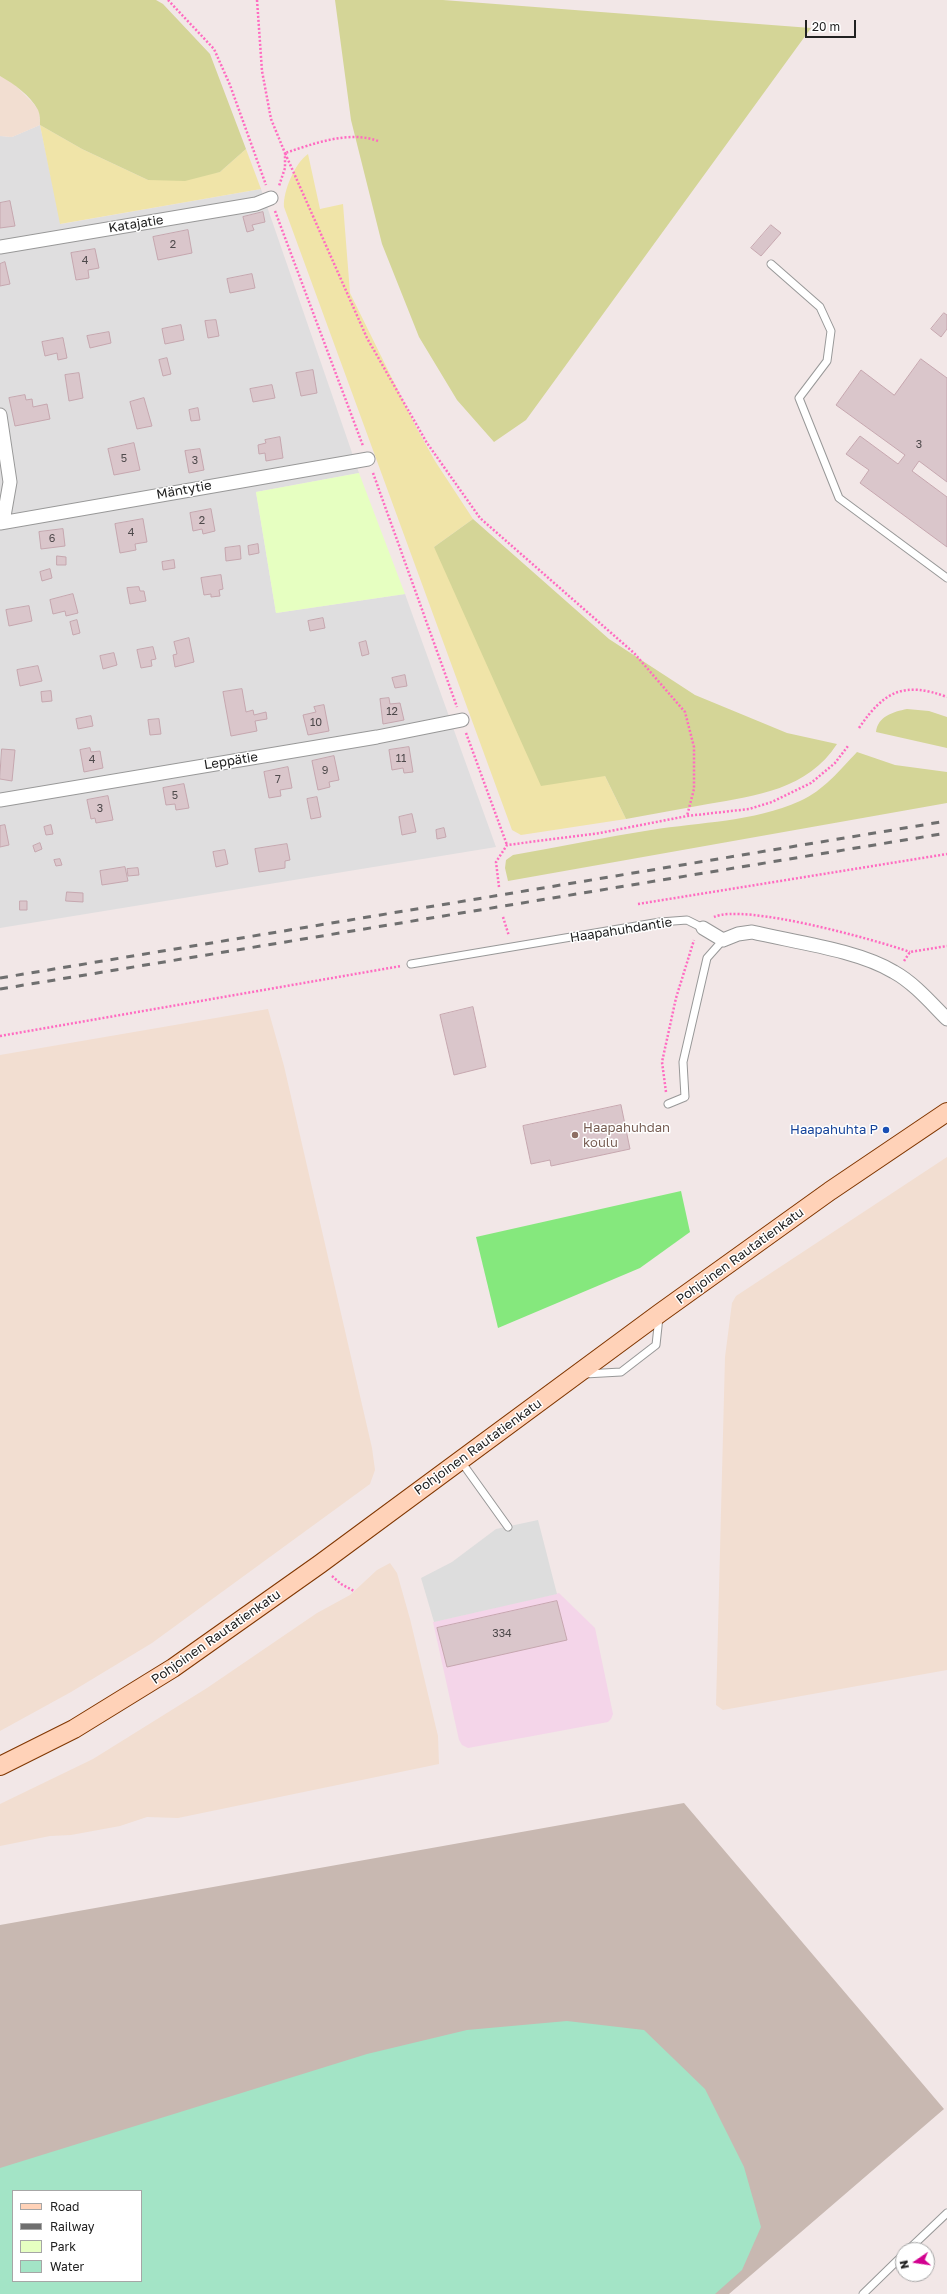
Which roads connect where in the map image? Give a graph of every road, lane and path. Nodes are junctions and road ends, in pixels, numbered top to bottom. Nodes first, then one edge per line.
1 (168, 0) edge
2 (257, 0) edge
3 (378, 141) dead end
4 (285, 153) junction
5 (271, 198) junction
6 (0, 247) edge
7 (771, 264) dead end
8 (0, 415) edge
9 (368, 459) junction
10 (2, 523) edge
11 (947, 578) edge
12 (947, 697) edge
13 (462, 720) junction
14 (859, 728) dead end
15 (848, 746) dead end
16 (0, 800) edge
17 (686, 816) junction
18 (507, 845) junction
19 (947, 854) edge
20 (499, 887) dead end
21 (638, 904) dead end
22 (503, 916) dead end
23 (703, 928) junction
24 (723, 940) junction
25 (947, 946) edge
26 (512, 948) junction
27 (411, 964) joint
28 (896, 972) junction
29 (947, 1019) edge
30 (0, 1036) edge
31 (668, 1104) joint
32 (947, 1112) edge
33 (660, 1313) junction
34 (577, 1374) junction
35 (460, 1460) junction
36 (508, 1527) dead end
37 (320, 1564) junction
38 (354, 1592) dead end
39 (0, 1766) edge
40 (947, 2213) edge
41 (916, 2242) edge
42 (895, 2262) edge
43 (864, 2294) edge

1 - 5 path
2 - 4 path
3 - 4 path
4 - 5 path
4 - 17 path
5 - 6 street, Katajatie
5 - 9 path
7 - 11 lane
8 - 10 street
9 - 10 street, Mäntytie
9 - 13 path
12 - 14 path
13 - 16 street, Leppätie
13 - 18 path
15 - 17 path
17 - 18 path
18 - 20 path
19 - 21 path
22 - 26 path
23 - 24 street, Haapahuhdantie
23 - 26 lane, Haapahuhdantie
23 - 31 path
24 - 28 street
24 - 31 lane
25 - 28 path
26 - 27 lane, Haapahuhdantie
27 - 30 path
28 - 29 street
32 - 33 street, Pohjoinen Rautatienkatu
33 - 34 street, Pohjoinen Rautatienkatu
33 - 34 lane
34 - 35 street, Pohjoinen Rautatienkatu
35 - 36 lane
35 - 37 street, Pohjoinen Rautatienkatu
37 - 38 path
37 - 39 street, Pohjoinen Rautatienkatu
40 - 41 lane
42 - 43 lane

